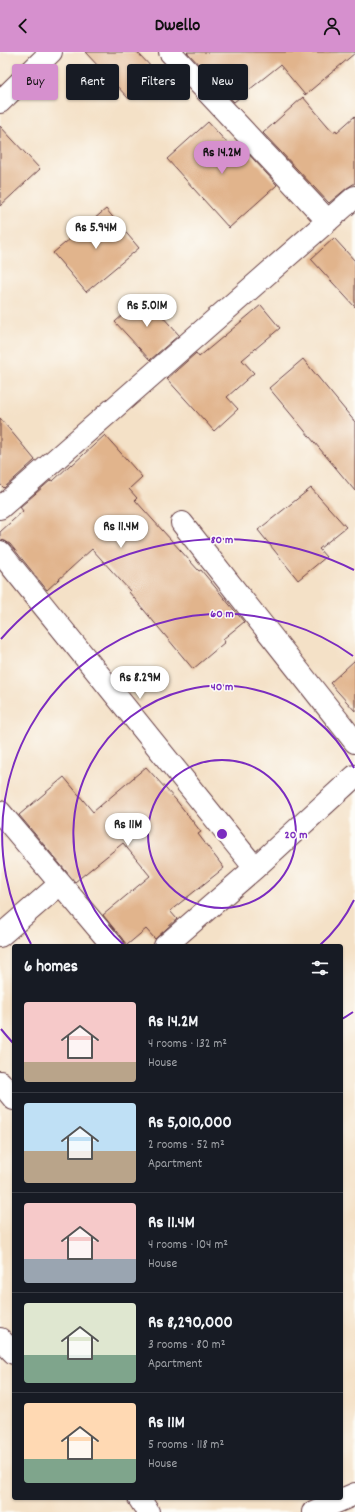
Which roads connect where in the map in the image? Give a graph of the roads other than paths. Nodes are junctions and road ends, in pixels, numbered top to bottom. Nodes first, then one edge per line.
1 (51, 52) edge
2 (170, 52) edge
3 (0, 102) edge
4 (355, 197) edge
5 (328, 221) junction
6 (0, 508) edge
7 (182, 523) dead end
8 (0, 552) edge
9 (355, 742) edge
10 (355, 776) edge
11 (0, 812) edge
12 (254, 868) junction
13 (60, 884) junction
14 (0, 936) edge
15 (110, 944) edge
16 (167, 944) edge
17 (0, 1082) edge
18 (12, 1097) edge
19 (0, 1339) edge
20 (12, 1351) edge
21 (355, 1494) edge
22 (343, 1499) edge
23 (140, 1500) edge
24 (341, 1500) edge
25 (148, 1512) edge
26 (313, 1512) edge

1 - 3 street
2 - 5 street
4 - 5 street
5 - 6 street
7 - 9 street
8 - 12 street
10 - 12 street
11 - 13 street
12 - 16 street
13 - 14 street
13 - 15 street
17 - 18 street
19 - 20 street
21 - 22 street
23 - 25 street
24 - 26 street

